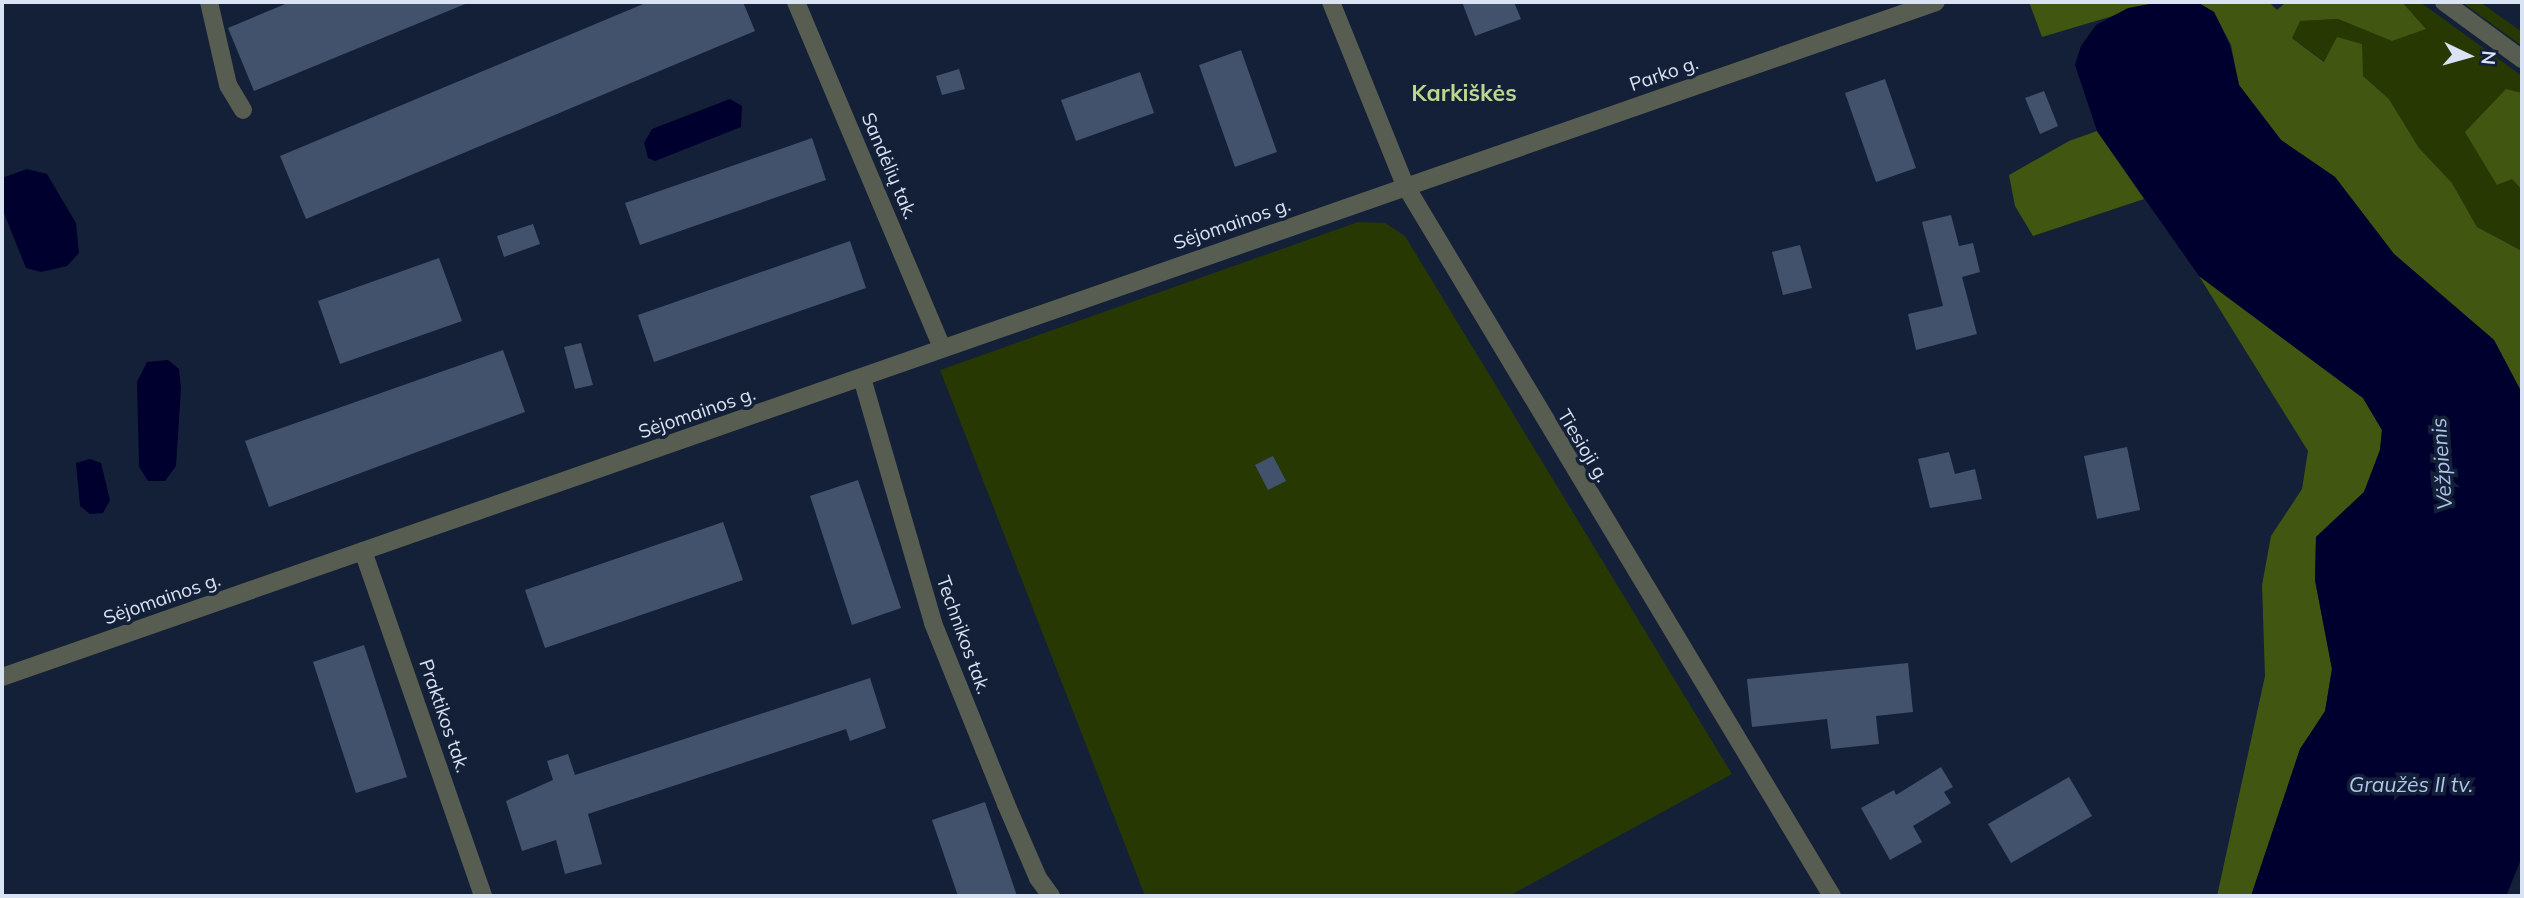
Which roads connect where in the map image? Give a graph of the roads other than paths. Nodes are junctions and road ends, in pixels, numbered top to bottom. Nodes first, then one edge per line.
1 (209, 2) edge
2 (796, 2) edge
3 (1331, 2) edge
4 (1936, 2) edge
5 (2444, 2) edge
6 (2522, 59) edge
7 (243, 110) dead end
8 (1405, 185) junction
9 (942, 348) junction
10 (862, 378) junction
11 (363, 551) junction
12 (2, 677) edge
13 (482, 896) edge
14 (1051, 896) edge
15 (1832, 896) edge

1 - 7 street
2 - 9 street, Sandėlių tak.
3 - 8 street, Tiesioji g.
4 - 8 street, Parko g.
5 - 6 street
8 - 9 street, Sėjomainos g.
8 - 15 street, Tiesioji g.
9 - 10 street, Sėjomainos g.
10 - 11 street, Sėjomainos g.
10 - 14 street, Technikos tak.
11 - 12 street, Sėjomainos g.
11 - 13 street, Praktikos tak.

